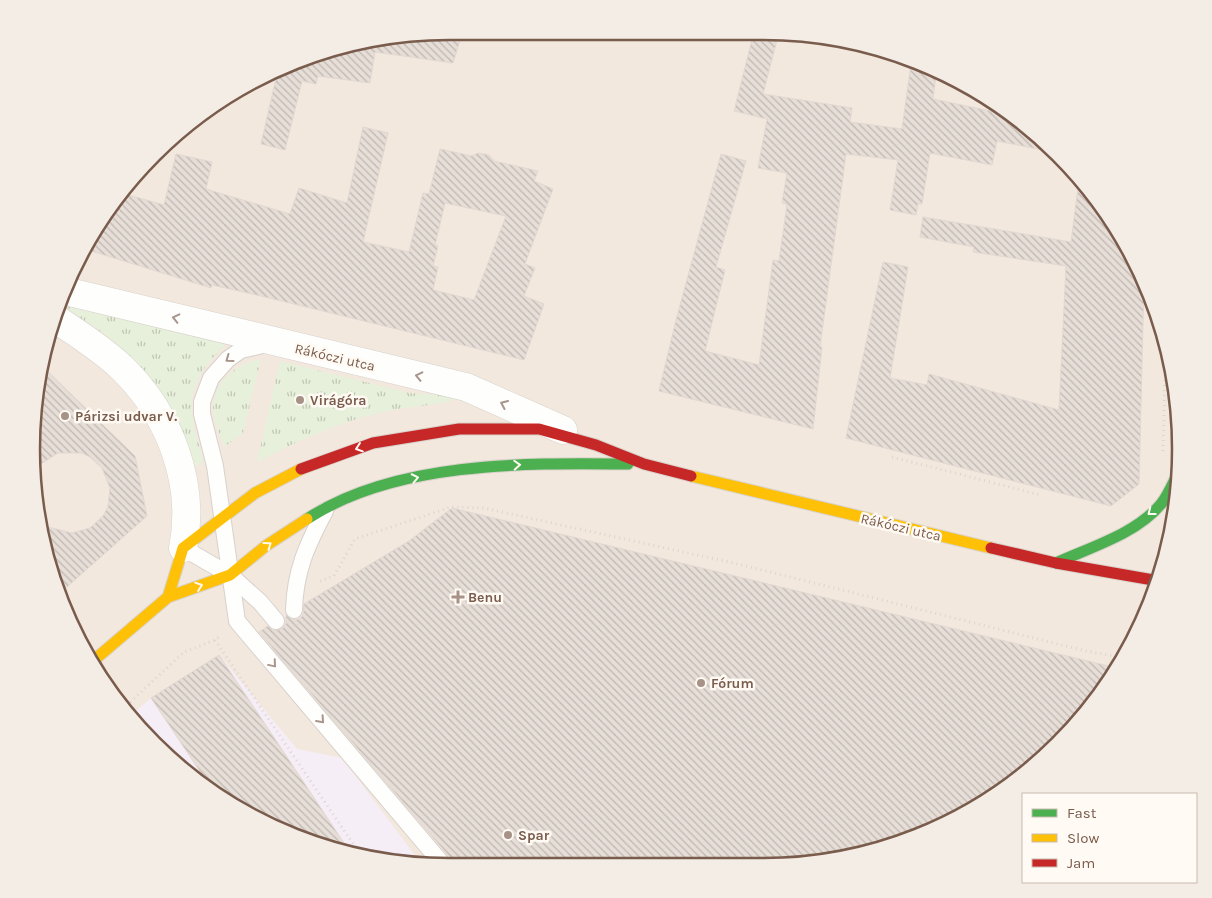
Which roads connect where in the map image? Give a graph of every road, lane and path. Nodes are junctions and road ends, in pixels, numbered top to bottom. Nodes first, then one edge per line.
1 (71, 292) edge
2 (61, 322) edge
3 (275, 343) junction
4 (1165, 374) edge
5 (596, 445) junction
6 (892, 457) dead end
7 (1162, 460) dead end
8 (644, 464) junction
9 (1170, 488) edge
10 (1041, 495) dead end
11 (329, 504) junction
12 (222, 516) junction
13 (183, 548) junction
14 (1056, 563) junction
15 (230, 575) junction
16 (1150, 579) edge
17 (295, 587) junction
18 (168, 596) junction
19 (294, 610) dead end
20 (237, 621) junction
21 (276, 621) dead end
22 (215, 640) junction
23 (1116, 656) edge
24 (97, 657) edge
25 (294, 689) junction
26 (308, 698) dead end
27 (129, 703) edge
28 (355, 847) edge
29 (437, 858) edge

3 -> 1 street, Rákóczi utca
2 - 13 street
5 -> 3 street, Rákóczi utca
3 -> 12 lane
4 - 7 path
5 - 8 street, Rákóczi utca
5 -> 12 street, Rákóczi utca
6 - 10 path
11 -> 8 street, Rákóczi utca
8 - 14 street, Rákóczi utca
9 -> 14 street
15 -> 11 street, Rákóczi utca
11 - 17 lane
12 - 13 street, Rákóczi utca
12 - 15 lane
13 - 15 lane
13 - 18 street
14 - 16 street, Rákóczi utca
18 -> 15 street, Rákóczi utca
15 - 20 lane
15 - 21 lane
17 - 19 lane
17 - 23 path
18 - 24 street
20 - 22 path
20 -> 25 lane
22 - 27 path
22 - 28 path
25 - 26 lane
25 -> 29 lane

